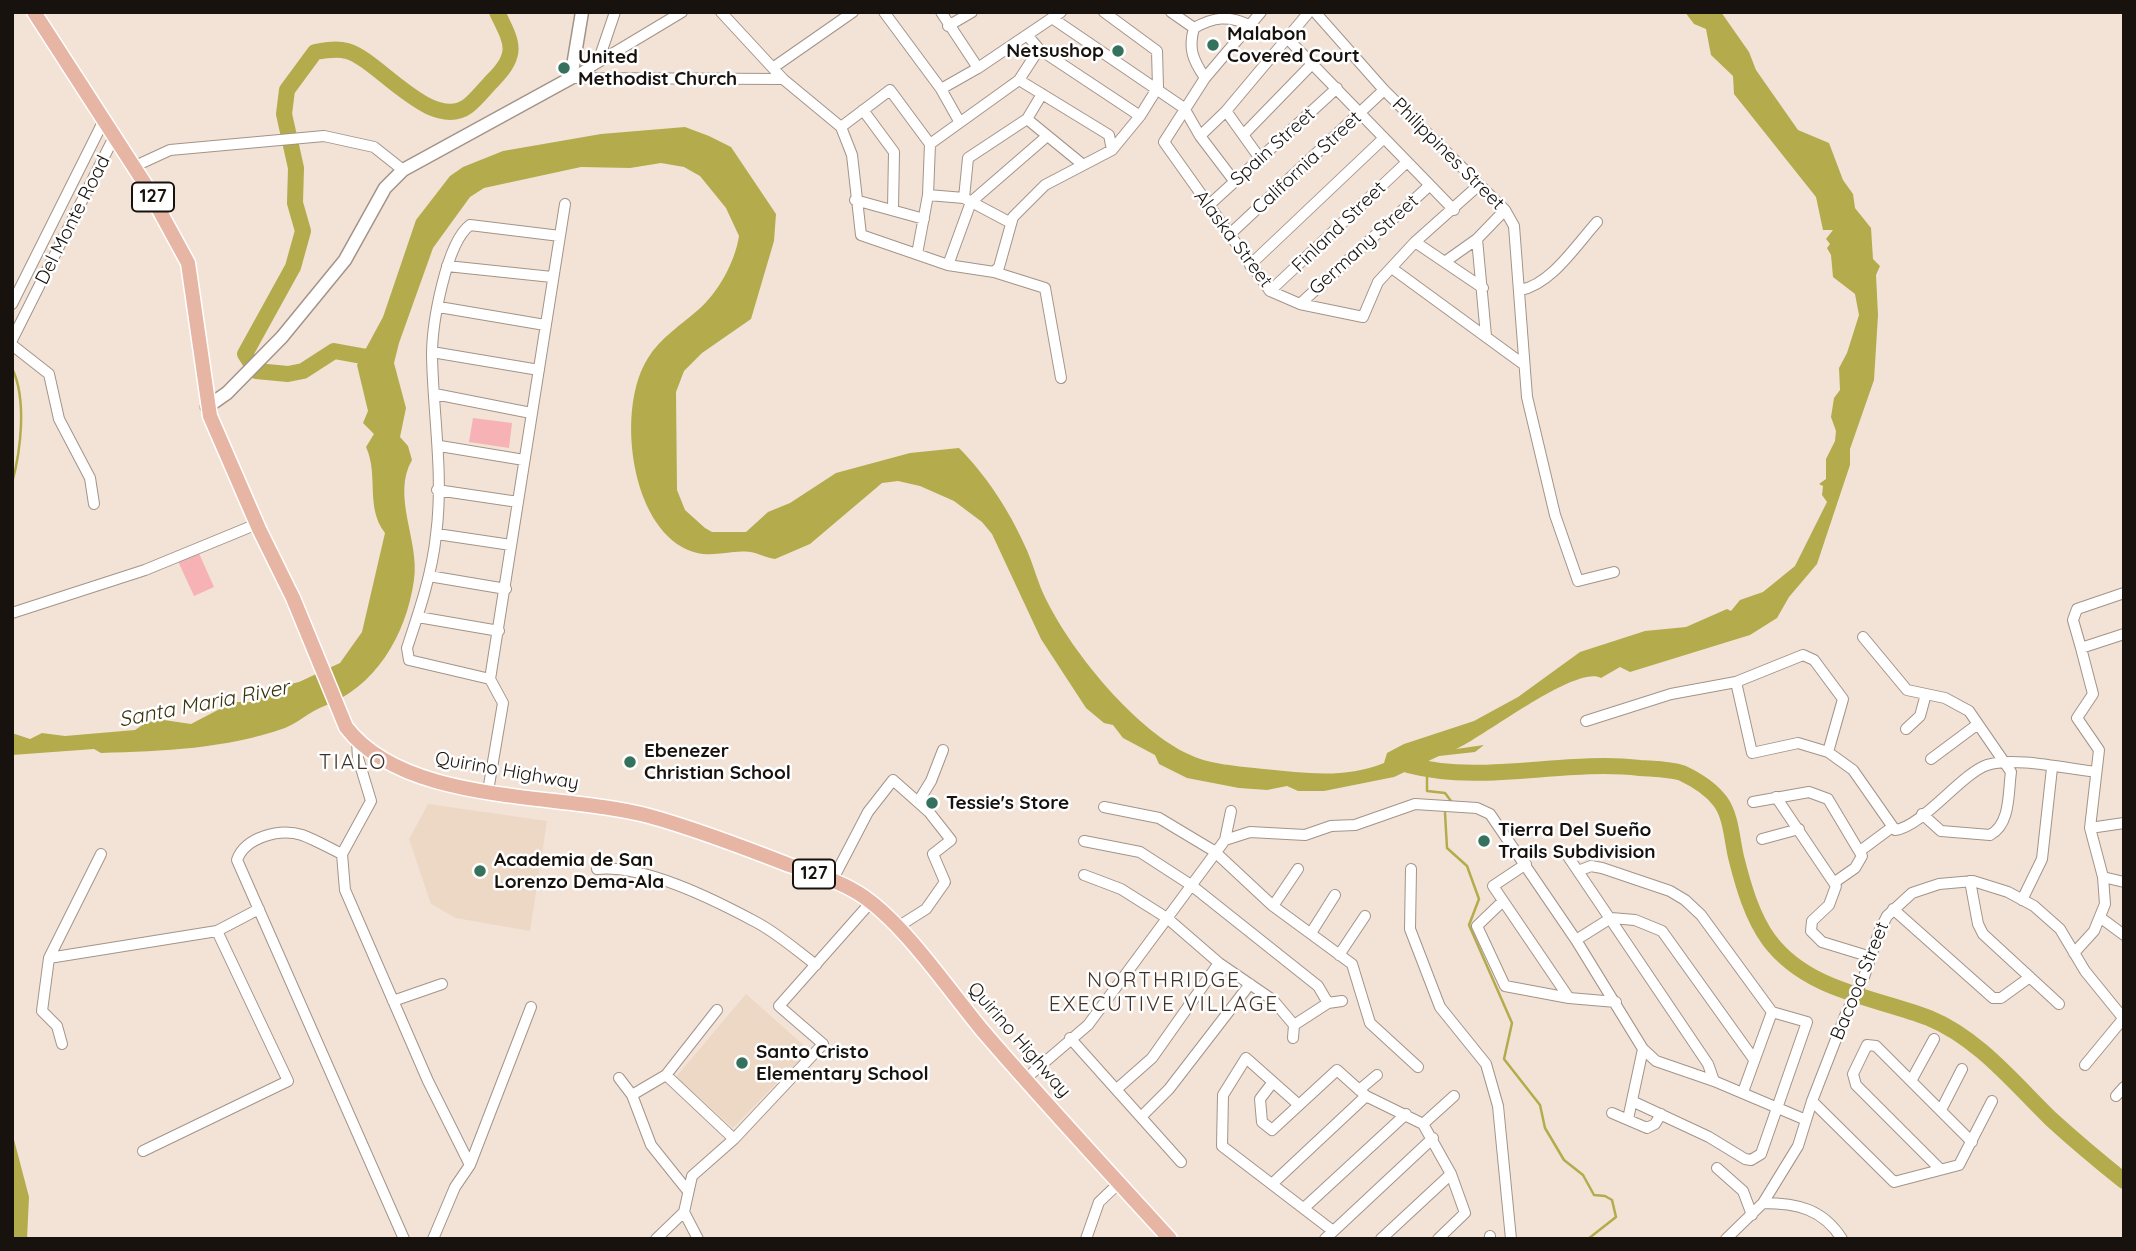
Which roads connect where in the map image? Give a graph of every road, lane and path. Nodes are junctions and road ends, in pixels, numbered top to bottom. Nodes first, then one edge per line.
1 (34, 12) edge
2 (582, 12) edge
3 (615, 12) edge
4 (682, 12) edge
5 (722, 12) edge
6 (853, 12) edge
7 (884, 12) edge
8 (941, 12) edge
9 (972, 12) edge
10 (1104, 12) edge
11 (1261, 12) edge
12 (1309, 12) edge
13 (1315, 12) edge
14 (1174, 13) edge
15 (1057, 15) edge
16 (1249, 24) junction
17 (948, 26) junction
18 (1194, 27) junction
19 (1027, 35) junction
20 (1286, 37) junction
21 (1039, 49) junction
22 (598, 62) junction
23 (1312, 64) junction
24 (774, 67) junction
25 (978, 68) junction
26 (571, 78) junction
27 (1205, 78) junction
28 (783, 79) junction
29 (1019, 80) junction
30 (1158, 87) junction
31 (1337, 88) junction
32 (941, 89) junction
33 (1384, 90) junction
34 (1042, 94) junction
35 (1184, 107) junction
36 (863, 110) junction
37 (1226, 111) junction
38 (1360, 113) junction
39 (1140, 116) junction
40 (1027, 119) junction
41 (959, 121) junction
42 (103, 122) junction
43 (841, 127) junction
44 (1243, 135) junction
45 (1200, 136) junction
46 (114, 137) junction
47 (1046, 137) junction
48 (1384, 138) junction
49 (930, 144) junction
50 (1112, 150) junction
51 (1261, 160) junction
52 (1407, 162) junction
53 (1082, 164) junction
54 (133, 167) junction
55 (403, 170) junction
56 (1235, 182) junction
57 (1429, 186) junction
58 (1479, 186) junction
59 (928, 195) junction
60 (855, 200) junction
61 (967, 200) junction
62 (565, 204) dead end
63 (1208, 206) junction
64 (893, 209) junction
65 (1454, 210) junction
66 (1505, 210) junction
67 (924, 219) junction
68 (1597, 222) dead end
69 (1011, 223) junction
70 (1229, 235) junction
71 (560, 236) junction
72 (1477, 239) junction
73 (1415, 242) junction
74 (917, 254) junction
75 (1446, 261) junction
76 (948, 265) junction
77 (1250, 265) junction
78 (447, 266) junction
79 (1393, 269) junction
80 (994, 272) junction
81 (552, 277) junction
82 (21, 286) junction
83 (1483, 288) junction
84 (1520, 290) junction
85 (1270, 291) junction
86 (36, 293) junction
87 (12, 304) edge
88 (1300, 304) junction
89 (439, 307) junction
90 (545, 325) junction
91 (1486, 336) junction
92 (12, 343) edge
93 (432, 352) junction
94 (1523, 364) junction
95 (539, 370) junction
96 (1061, 378) dead end
97 (435, 394) junction
98 (207, 407) junction
99 (531, 413) junction
100 (440, 446) junction
101 (524, 460) junction
102 (438, 489) junction
103 (518, 502) junction
104 (94, 504) dead end
105 (257, 524) junction
106 (437, 534) junction
107 (511, 545) junction
108 (1614, 572) dead end
109 (429, 576) junction
110 (506, 589) junction
111 (2124, 593) edge
112 (12, 613) edge
113 (418, 617) junction
114 (499, 631) junction
115 (2124, 634) edge
116 (1863, 638) dead end
117 (2081, 648) junction
118 (490, 679) junction
119 (1736, 682) junction
120 (1926, 694) junction
121 (1587, 721) dead end
122 (1978, 724) junction
123 (1906, 729) dead end
124 (358, 741) junction
125 (943, 750) dead end
126 (1828, 752) junction
127 (1931, 759) dead end
128 (2006, 764) junction
129 (2052, 768) junction
130 (2096, 772) junction
131 (488, 791) junction
132 (1776, 797) junction
133 (918, 802) junction
134 (1753, 802) dead end
135 (1104, 807) dead end
136 (1231, 811) dead end
137 (1922, 814) junction
138 (2124, 823) edge
139 (1891, 828) junction
140 (2090, 828) junction
141 (1798, 829) junction
142 (1762, 839) dead end
143 (1225, 840) junction
144 (1084, 841) dead end
145 (1860, 850) junction
146 (1214, 851) junction
147 (1565, 852) dead end
148 (101, 854) dead end
149 (342, 854) junction
150 (1526, 864) junction
151 (597, 869) dead end
152 (1298, 869) dead end
153 (1411, 870) dead end
154 (1578, 871) junction
155 (1084, 875) dead end
156 (2104, 877) junction
157 (832, 881) junction
158 (1970, 881) junction
159 (1835, 882) junction
160 (2124, 882) edge
161 (1191, 885) junction
162 (1335, 895) dead end
163 (2022, 900) junction
164 (1503, 901) junction
165 (871, 902) junction
166 (1273, 906) junction
167 (258, 909) junction
168 (1893, 909) junction
169 (1365, 916) dead end
170 (1167, 918) junction
171 (1611, 918) junction
172 (2101, 918) junction
173 (896, 928) junction
174 (217, 931) junction
175 (1311, 933) junction
176 (2124, 935) edge
177 (1576, 940) junction
178 (2074, 953) junction
179 (1339, 955) junction
180 (1871, 957) junction
181 (49, 958) junction
182 (1219, 963) junction
183 (816, 965) junction
184 (2029, 977) junction
185 (442, 984) dead end
186 (1250, 984) junction
187 (1569, 998) junction
188 (1342, 1000) dead end
189 (393, 1002) junction
190 (1616, 1002) junction
191 (1328, 1003) junction
192 (2060, 1004) dead end
193 (531, 1007) dead end
194 (717, 1010) dead end
195 (1772, 1012) junction
196 (2124, 1019) edge
197 (1294, 1025) junction
198 (1070, 1038) junction
199 (1293, 1038) dead end
200 (1934, 1039) dead end
201 (62, 1044) dead end
202 (1643, 1049) junction
203 (1753, 1058) junction
204 (2085, 1065) dead end
205 (1418, 1067) dead end
206 (1962, 1069) dead end
207 (666, 1074) junction
208 (1377, 1075) dead end
209 (620, 1078) dead end
210 (1025, 1079) junction
211 (1714, 1081) junction
212 (1911, 1081) junction
213 (1273, 1082) junction
214 (2124, 1087) edge
215 (1118, 1088) junction
216 (1742, 1092) junction
217 (1362, 1093) junction
218 (632, 1095) junction
219 (1454, 1096) dead end
220 (2116, 1096) dead end
221 (1812, 1101) junction
222 (1992, 1101) dead end
223 (1634, 1102) junction
224 (1299, 1105) junction
225 (1776, 1108) junction
226 (1941, 1110) junction
227 (1612, 1113) dead end
228 (1406, 1114) junction
229 (1661, 1114) junction
230 (1142, 1116) junction
231 (1628, 1119) junction
232 (1805, 1120) junction
233 (1423, 1124) junction
234 (1433, 1138) junction
235 (734, 1139) junction
236 (1972, 1142) junction
237 (143, 1151) dead end
238 (1181, 1162) dead end
239 (470, 1165) junction
240 (1717, 1168) dead end
241 (1940, 1169) junction
242 (1451, 1174) junction
243 (1119, 1183) junction
244 (1272, 1184) junction
245 (687, 1190) junction
246 (1763, 1203) junction
247 (1304, 1208) junction
248 (684, 1212) junction
249 (1752, 1215) junction
250 (1329, 1235) edge
251 (404, 1239) edge
252 (433, 1239) edge
253 (656, 1239) edge
254 (698, 1239) edge
255 (1086, 1239) edge
256 (1170, 1239) edge
257 (1381, 1239) edge
258 (1438, 1239) edge
259 (1511, 1239) edge
260 (1726, 1239) edge
261 (1842, 1239) edge

1 - 42 main road, Quirino Highway / 127
2 - 26 street
3 - 22 street
4 - 22 street
5 - 24 street
6 - 24 street
7 - 32 street
8 - 17 street
9 - 17 street
10 - 30 street
11 - 16 street
12 - 20 street
13 - 33 street, Philippines Street
14 - 18 street
15 - 19 street
15 - 30 street
16 - 18 street
16 - 27 street
17 - 25 street
18 - 27 street
19 - 21 street
19 - 25 street
20 - 23 street
20 - 37 street
21 - 29 street
21 - 39 street
22 - 26 street
23 - 31 street
23 - 44 street
24 - 28 street
25 - 32 street
26 - 28 street
26 - 55 street
27 - 35 street
28 - 43 street
29 - 34 street
29 - 41 street
30 - 35 street
30 - 39 street
31 - 38 street
31 - 51 street, Spain Street
32 - 41 street
33 - 38 street, California Street
33 - 58 street, Philippines Street
34 - 40 street
34 - 50 street
35 - 45 street
35 - 63 street, Alaska Street
36 - 43 street
36 - 49 street
36 - 64 street
37 - 44 street
37 - 45 street
38 - 48 street
38 - 70 street, California Street
39 - 50 street
40 - 47 street
40 - 61 street
41 - 49 street
42 - 46 main road, Quirino Highway / 127
42 - 82 street, Del Monte Road
43 - 60 street
44 - 51 street
45 - 56 street
46 - 54 main road, Quirino Highway / 127
46 - 86 street, Del Monte Road
47 - 53 street
47 - 61 street
48 - 52 street
48 - 77 street
49 - 59 street
50 - 53 street
51 - 56 street, Spain Street
52 - 57 street
52 - 85 street, Finland Street
53 - 69 street
54 - 55 street
54 - 98 main road, Quirino Highway / 127
55 - 98 street
56 - 63 street, Spain Street
57 - 65 street
57 - 88 street, Germany Street
58 - 65 street
58 - 66 street, Philippines Street
59 - 61 street
59 - 67 street
60 - 64 street
60 - 74 street
61 - 69 street
61 - 76 street
62 - 71 street
63 - 70 street, Alaska Street
64 - 67 street
65 - 73 street
66 - 72 street
66 - 84 street, Philippines Street
67 - 74 street
68 - 84 street
69 - 80 street
70 - 77 street, Alaska Street
71 - 78 street
71 - 81 street
72 - 75 street
72 - 83 street
73 - 75 street
73 - 79 street
74 - 76 street
75 - 83 street
76 - 80 street
77 - 85 street, Alaska Street
78 - 81 street
78 - 89 street
79 - 88 street, Alaska Street
79 - 91 street
80 - 96 street
81 - 90 street
82 - 86 street
82 - 87 street, Del Monte Road
83 - 91 street
84 - 94 street, Philippines Street
85 - 88 street, Alaska Street
86 - 92 street, Del Monte Road
89 - 90 street
89 - 93 street
90 - 95 street
91 - 94 street
92 - 104 street
93 - 95 street
93 - 97 street
94 - 108 street, Philippines Street
95 - 99 street
97 - 99 street
97 - 100 street
98 - 105 main road, Quirino Highway / 127
99 - 101 street
100 - 101 street
100 - 102 street
101 - 103 street
102 - 103 street
102 - 106 street
103 - 107 street
105 - 112 street
105 - 124 main road, Quirino Highway / 127
106 - 107 street
106 - 109 street
107 - 110 street
109 - 110 street
109 - 113 street
110 - 114 street
111 - 117 street
113 - 114 street
113 - 118 street
114 - 118 street
115 - 117 street
116 - 120 street
117 - 130 street
118 - 131 street
119 - 121 street
119 - 126 street
119 - 126 street
120 - 122 street
120 - 123 street
122 - 127 street
122 - 128 street
124 - 131 main road, Quirino Highway / 127
124 - 149 street
125 - 133 street
126 - 139 street
128 - 129 street
128 - 137 street
128 - 137 street
129 - 130 street
129 - 163 street
130 - 140 street
131 - 157 main road, Quirino Highway / 127
132 - 134 street
132 - 141 street
132 - 145 street
133 - 157 street
133 - 173 street
135 - 146 street
136 - 143 street
137 - 139 street
138 - 140 street
139 - 145 street
140 - 156 street
141 - 142 street
141 - 159 street
143 - 146 street
143 - 150 street
144 - 161 street
145 - 159 street
146 - 161 street
146 - 166 street
147 - 154 street
148 - 181 street
149 - 167 street
149 - 189 street
150 - 164 street
150 - 177 street
151 - 183 street
152 - 166 street
153 - 259 street
154 - 171 street
154 - 195 street
155 - 170 street
156 - 160 street
156 - 172 street
157 - 165 main road, Quirino Highway / 127
158 - 163 street, Bacood Street
158 - 168 street, Bacood Street
158 - 184 street
159 - 180 street
161 - 170 street
161 - 191 street
162 - 175 street
163 - 178 street, Bacood Street
164 - 187 street
164 - 187 street
165 - 173 main road, Quirino Highway / 127
165 - 183 street
166 - 175 street
167 - 174 street
167 - 251 street
168 - 180 street, Bacood Street
168 - 184 street
169 - 179 street
170 - 182 street
170 - 198 street
171 - 177 street
171 - 203 street
171 - 211 street
172 - 176 street
172 - 178 street
173 - 210 main road, Quirino Highway / 127
174 - 181 street
174 - 237 street
175 - 179 street
177 - 190 street
178 - 196 street, Bacood Street
179 - 205 street
180 - 221 street, Bacood Street
181 - 201 street
182 - 186 street
182 - 215 street
183 - 235 street
184 - 192 street
185 - 189 street
186 - 197 street
186 - 230 street
187 - 190 street
188 - 191 street
189 - 239 street
190 - 202 street
191 - 197 street
193 - 239 street
194 - 207 street
195 - 203 street
195 - 225 street
196 - 204 street
197 - 199 street
198 - 210 street
198 - 215 street
200 - 212 street
202 - 211 street
202 - 223 street
203 - 216 street
206 - 226 street
207 - 218 street
207 - 235 street
208 - 217 street
209 - 218 street
210 - 243 main road, Quirino Highway / 127
211 - 216 street
212 - 226 street
212 - 241 street
213 - 224 street
213 - 224 street
213 - 244 street
214 - 220 street
215 - 230 street
216 - 225 street
217 - 224 street
217 - 228 street
217 - 244 street
218 - 245 street
219 - 233 street
221 - 232 street, Bacood Street
221 - 241 street
222 - 236 street
223 - 229 street
223 - 231 street
225 - 229 street
225 - 232 street
226 - 236 street
227 - 231 street
228 - 233 street
228 - 247 street
229 - 231 street
230 - 238 street
232 - 246 street, Bacood Street
233 - 234 street
234 - 242 street
234 - 250 street
235 - 245 street
236 - 241 street
239 - 252 street
240 - 249 street
242 - 257 street
242 - 258 street
243 - 255 street
243 - 256 main road, Quirino Highway / 127
244 - 247 street
245 - 248 street
246 - 249 street, Bacood Street
246 - 261 street
247 - 250 street
248 - 253 street
248 - 254 street
249 - 260 street, Bacood Street

